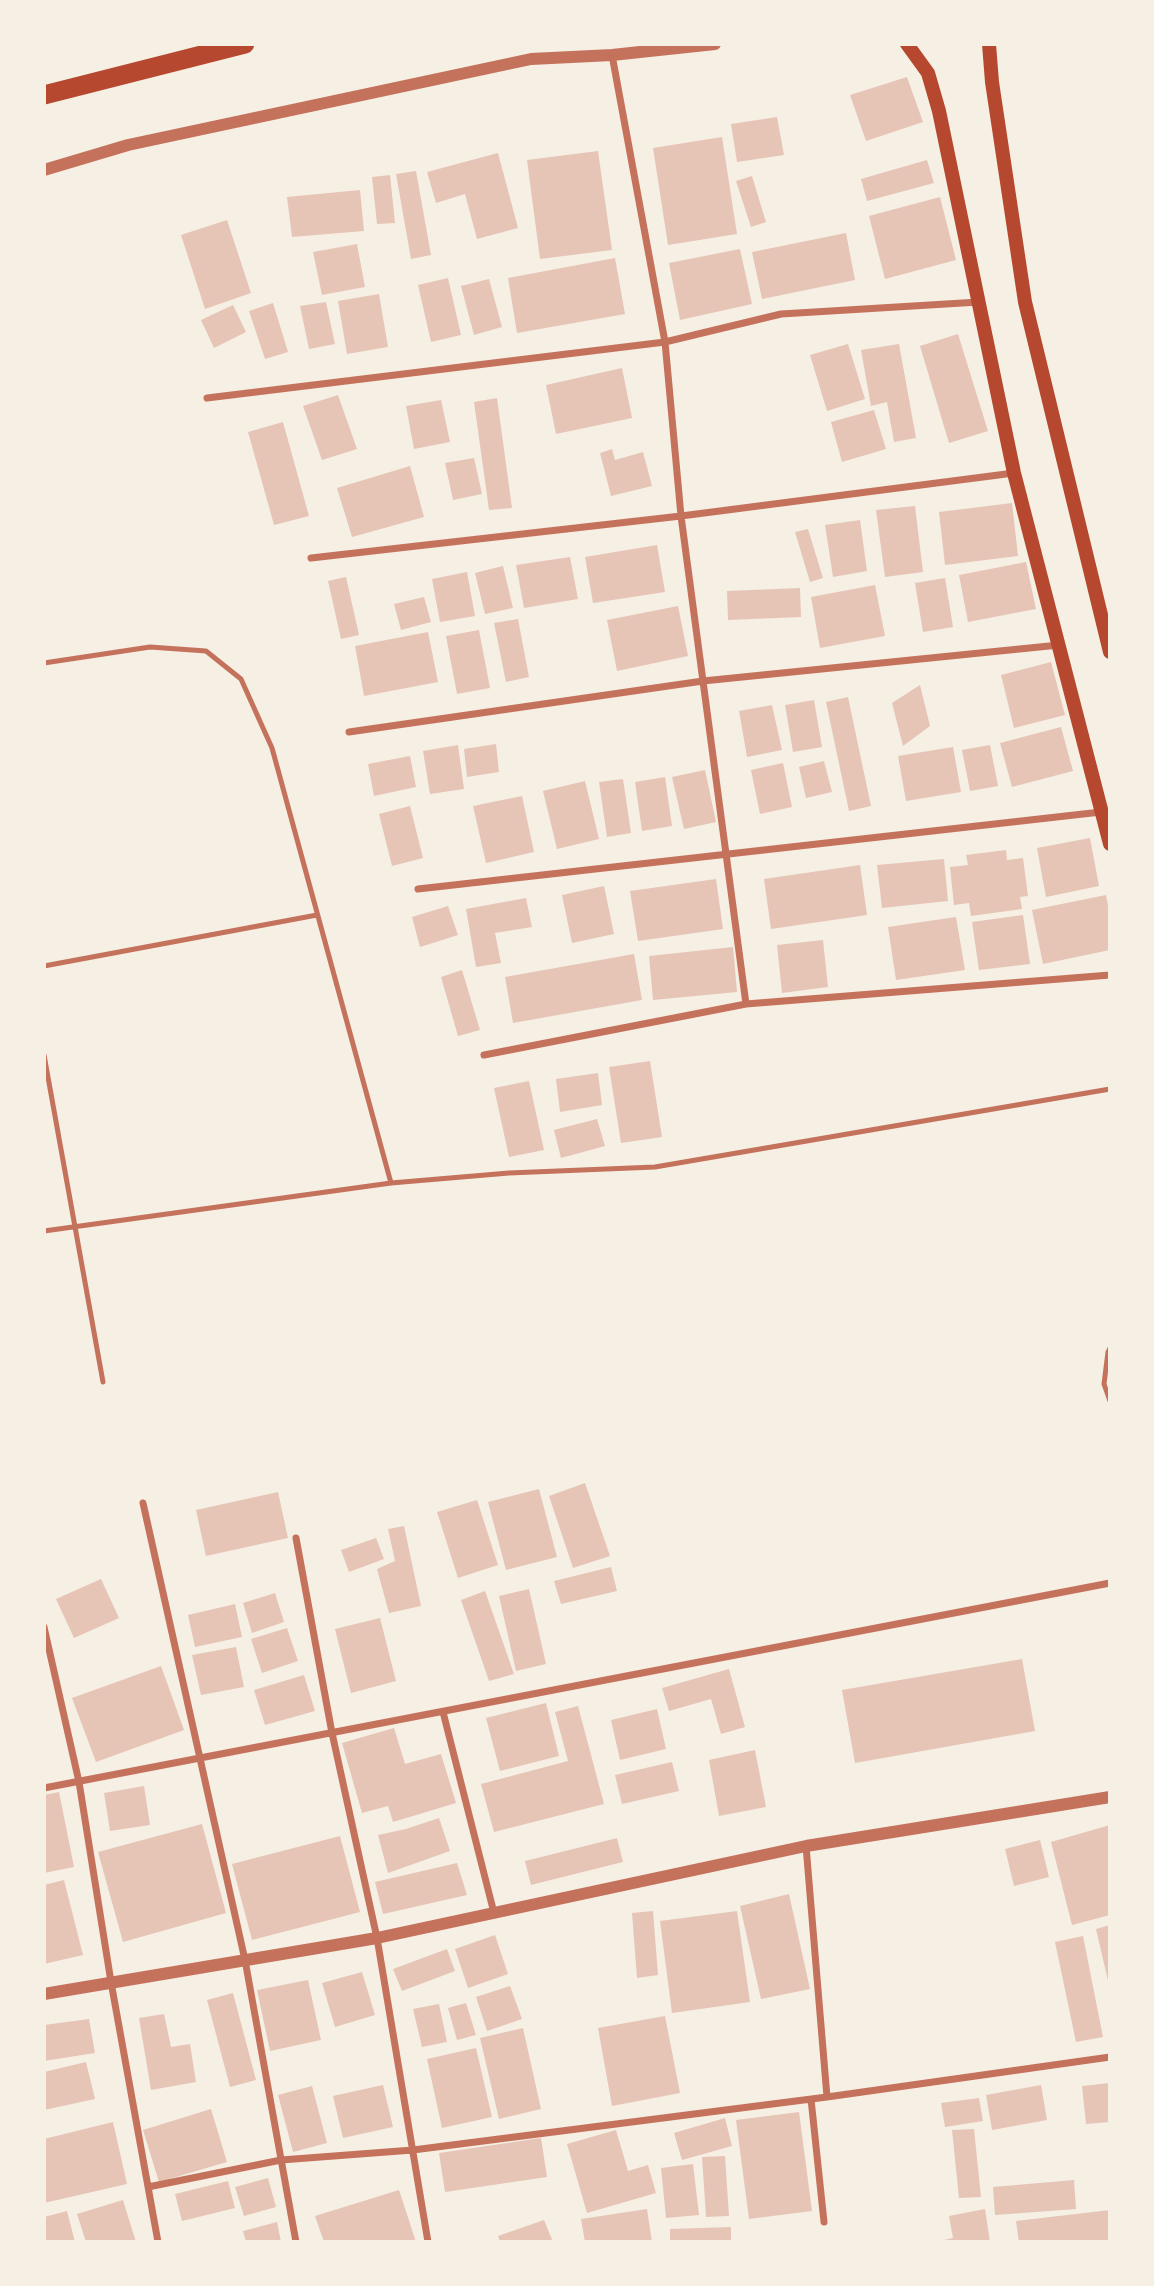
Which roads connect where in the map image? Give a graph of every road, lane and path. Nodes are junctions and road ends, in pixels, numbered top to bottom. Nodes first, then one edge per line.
1 (245, 44) edge
2 (715, 44) edge
3 (907, 44) edge
4 (989, 44) edge
5 (612, 55) junction
6 (44, 95) edge
7 (44, 170) edge
8 (979, 302) junction
9 (665, 342) junction
10 (208, 398) dead end
11 (1014, 473) junction
12 (681, 516) junction
13 (311, 558) dead end
14 (1060, 645) junction
15 (1110, 652) edge
16 (44, 663) edge
17 (703, 681) junction
18 (349, 732) dead end
19 (1102, 812) junction
20 (1110, 844) edge
21 (726, 855) junction
22 (418, 889) dead end
23 (317, 915) junction
24 (44, 966) edge
25 (1110, 975) edge
26 (746, 1004) junction
27 (44, 1055) edge
28 (484, 1055) dead end
29 (1110, 1089) edge
30 (391, 1183) junction
31 (76, 1227) junction
32 (44, 1231) edge
33 (1110, 1348) edge
34 (103, 1382) dead end
35 (1110, 1401) edge
36 (143, 1503) dead end
37 (296, 1538) dead end
38 (1110, 1583) edge
39 (44, 1627) edge
40 (443, 1712) junction
41 (332, 1733) junction
42 (201, 1758) junction
43 (79, 1782) junction
44 (44, 1788) edge
45 (1110, 1797) edge
46 (806, 1846) junction
47 (494, 1913) junction
48 (377, 1938) junction
49 (245, 1960) junction
50 (111, 1982) junction
51 (44, 1994) edge
52 (1110, 2057) edge
53 (827, 2097) junction
54 (811, 2099) junction
55 (413, 2150) junction
56 (281, 2160) junction
57 (148, 2187) junction
58 (824, 2222) dead end
59 (158, 2242) edge
60 (296, 2242) edge
61 (428, 2242) edge

1 - 6 highway
2 - 5 street
3 - 8 main road
4 - 15 main road
5 - 7 street
5 - 9 street
8 - 9 street
8 - 11 main road
9 - 10 street
9 - 12 street
11 - 12 street
11 - 14 main road
12 - 13 street
12 - 17 street
14 - 17 street
14 - 19 main road
16 - 23 lane
17 - 18 street
17 - 21 street
19 - 20 main road
19 - 21 street
21 - 22 street
21 - 26 street
23 - 24 lane
23 - 30 lane
25 - 26 street
26 - 28 street
27 - 31 lane
29 - 30 lane
30 - 31 lane
31 - 32 lane
31 - 34 lane
33 - 35 lane
36 - 42 street
37 - 41 street
38 - 40 street
39 - 43 street
40 - 41 street
40 - 47 street
41 - 42 street
41 - 48 street
42 - 43 street
42 - 49 street
43 - 44 street
43 - 50 street
45 - 46 street
46 - 47 street
46 - 53 street
47 - 48 street
48 - 49 street
48 - 55 street
49 - 50 street
49 - 56 street
50 - 51 street
50 - 57 street
52 - 53 street
53 - 54 street
54 - 55 street
54 - 58 street
55 - 56 street
55 - 61 street
56 - 57 street
56 - 60 street
57 - 59 street

